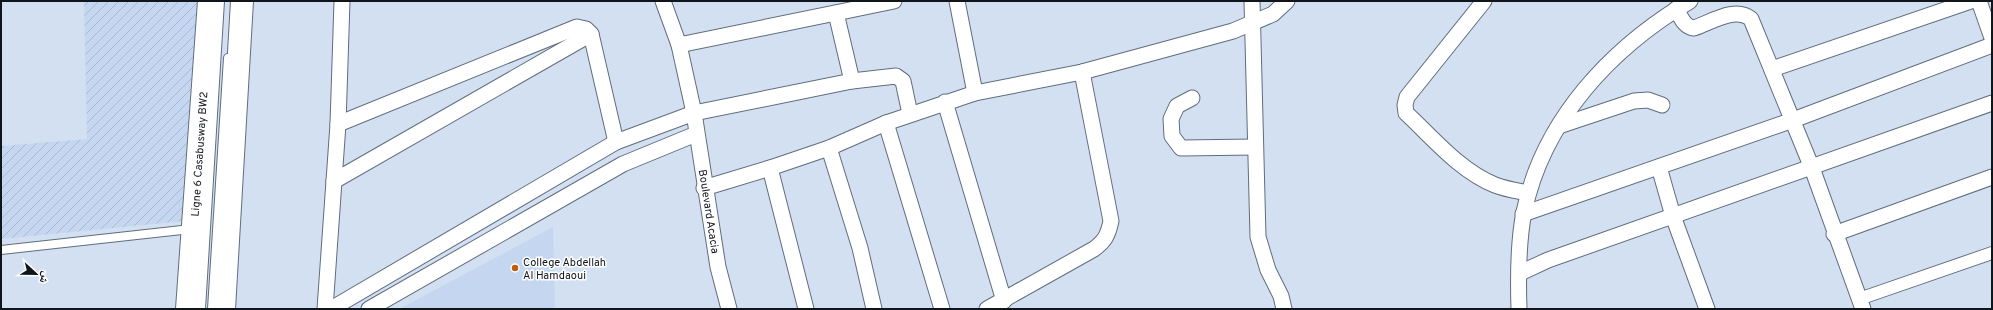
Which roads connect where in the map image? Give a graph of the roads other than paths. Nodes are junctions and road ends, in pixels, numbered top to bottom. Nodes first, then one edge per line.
1 (209, 1) edge
2 (220, 1) edge
3 (242, 1) edge
4 (342, 1) edge
5 (663, 1) edge
6 (894, 1) edge
7 (957, 1) edge
8 (1287, 1) edge
9 (1484, 1) edge
10 (1690, 1) edge
11 (1971, 1) edge
12 (1979, 1) edge
13 (1252, 2) edge
14 (1676, 9) junction
15 (836, 13) junction
16 (1253, 23) junction
17 (591, 34) junction
18 (1992, 38) edge
19 (679, 45) junction
20 (1992, 45) edge
21 (228, 48) dead end
22 (1772, 69) junction
23 (1082, 72) junction
24 (852, 82) junction
25 (975, 93) junction
26 (1192, 98) dead end
27 (945, 102) junction
28 (1992, 103) edge
29 (1662, 105) dead end
30 (694, 113) junction
31 (910, 114) junction
32 (1793, 120) junction
33 (886, 123) junction
34 (338, 124) junction
35 (1559, 126) junction
36 (696, 134) junction
37 (616, 142) junction
38 (1255, 146) junction
39 (829, 148) junction
40 (1659, 167) junction
41 (770, 168) junction
42 (1812, 168) junction
43 (1992, 177) edge
44 (334, 181) junction
45 (704, 188) junction
46 (1528, 193) junction
47 (1523, 214) junction
48 (1673, 216) junction
49 (192, 229) junction
50 (1834, 234) junction
51 (1, 250) edge
52 (1992, 253) edge
53 (391, 273) junction
54 (1520, 273) junction
55 (1004, 301) junction
56 (390, 303) edge
57 (1861, 304) edge
58 (187, 309) edge
59 (200, 309) edge
60 (212, 309) edge
61 (224, 309) edge
62 (325, 309) edge
63 (331, 309) edge
64 (369, 309) edge
65 (729, 309) edge
66 (806, 309) edge
67 (874, 309) edge
68 (942, 309) edge
69 (987, 309) edge
70 (1284, 309) edge
71 (1518, 309) edge
72 (1707, 309) edge

1 - 49 main road
2 - 59 lane, Ligne 6 Casabusway BW2
3 - 61 main road
4 - 34 street
5 - 19 street, Boulevard Acacia
6 - 15 street
7 - 25 street
8 - 16 street
9 - 46 street
10 - 14 street
11 - 22 street
12 - 18 street
13 - 16 street
14 - 22 street
14 - 35 street
15 - 19 street
15 - 24 street
16 - 23 street
16 - 38 street
17 - 34 street
17 - 37 street
17 - 44 street
19 - 30 street, Boulevard Acacia
20 - 32 street
21 - 60 lane, Ligne 6 Casabusway BW2
22 - 32 street
23 - 25 street
23 - 55 street
24 - 30 street
24 - 31 street
25 - 27 street
26 - 38 street
27 - 31 street
27 - 55 street
28 - 42 street
29 - 35 street
30 - 36 street, Boulevard Acacia
30 - 37 street
31 - 33 street
32 - 40 street
32 - 42 street
33 - 39 street
33 - 68 street
34 - 44 street
35 - 46 street
36 - 45 street, Boulevard Acacia
36 - 56 street
37 - 53 street
38 - 70 street
39 - 41 street
39 - 67 street
40 - 47 street
40 - 48 street
41 - 45 street
41 - 66 street
42 - 48 street
42 - 50 street
43 - 50 street
44 - 62 street
45 - 65 street, Boulevard Acacia
46 - 47 street
47 - 54 street
48 - 54 street
48 - 72 street
49 - 51 lane
49 - 58 main road
50 - 57 street
52 - 57 street
53 - 56 street
53 - 63 street
54 - 71 street
55 - 69 street
56 - 64 street

